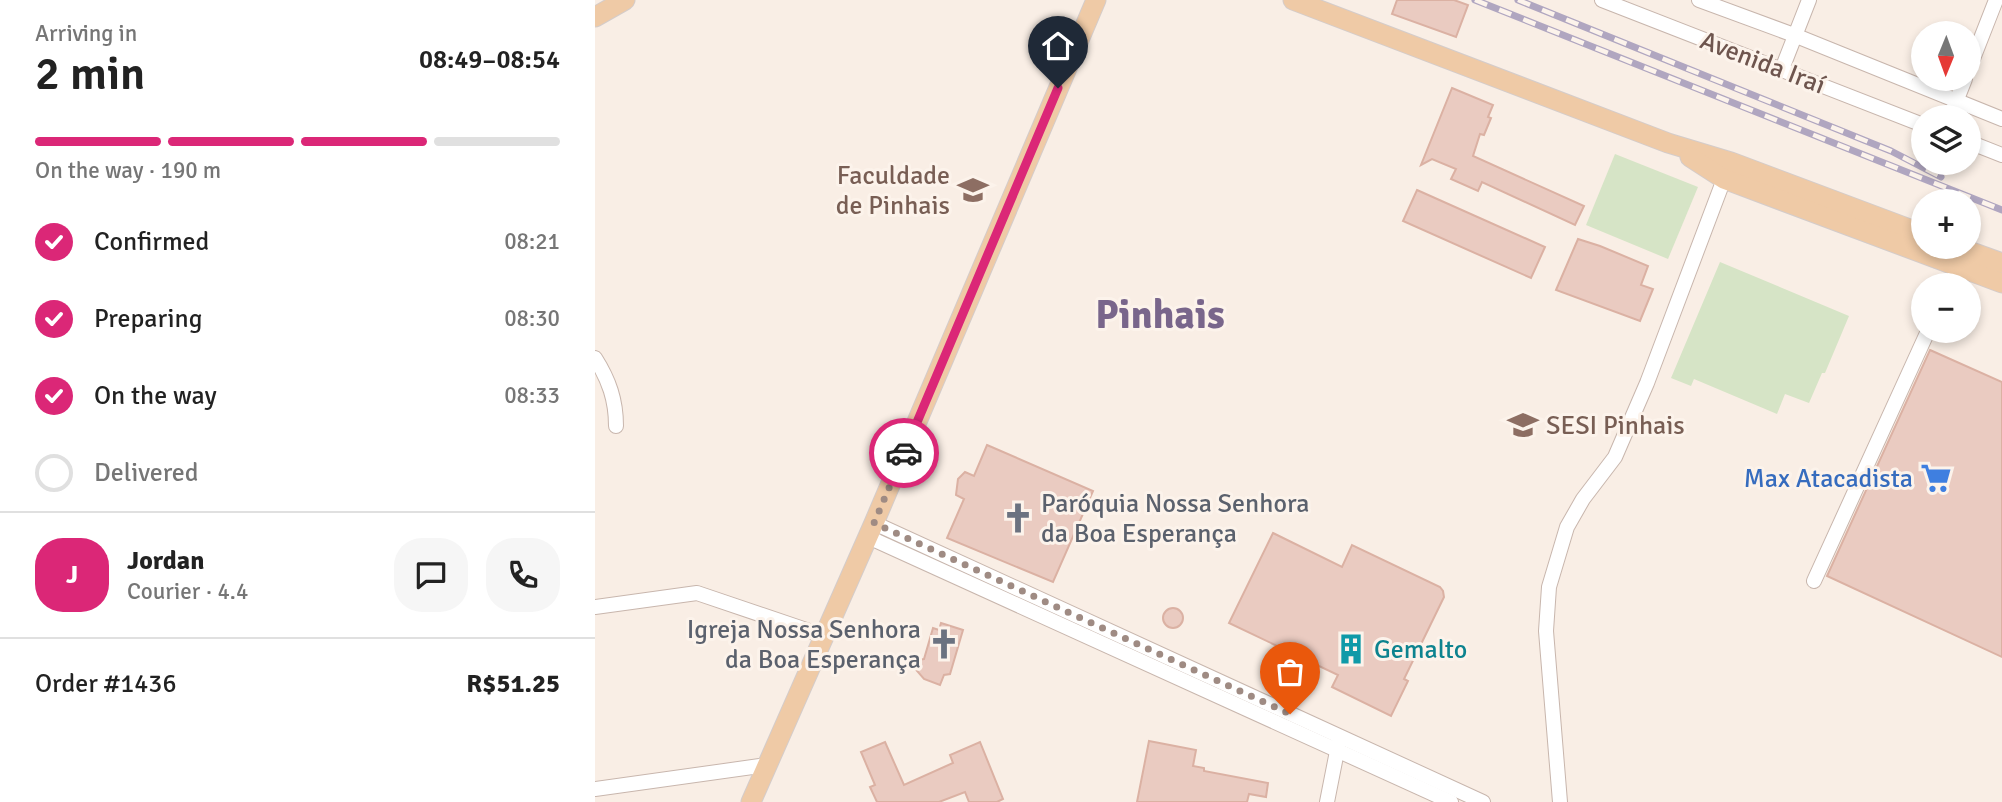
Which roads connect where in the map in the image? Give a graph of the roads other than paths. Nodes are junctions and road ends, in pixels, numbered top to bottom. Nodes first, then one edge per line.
1 (625, 0) edge
2 (1293, 0) edge
3 (1602, 0) edge
4 (1699, 0) edge
5 (1809, 0) edge
6 (1996, 0) edge
7 (1093, 4) edge
8 (595, 17) edge
9 (1794, 35) junction
10 (1981, 38) edge
11 (1781, 69) junction
12 (1960, 91) edge
13 (1956, 101) junction
14 (1954, 105) edge
15 (2002, 119) edge
16 (1911, 120) edge
17 (1668, 143) junction
18 (1981, 147) edge
19 (2002, 155) edge
20 (1724, 179) junction
21 (1911, 230) edge
22 (1981, 255) edge
23 (2002, 263) edge
24 (1947, 273) edge
25 (1981, 280) edge
26 (2002, 283) edge
27 (1923, 343) edge
28 (595, 358) edge
29 (616, 426) dead end
30 (871, 530) junction
31 (1814, 581) dead end
32 (595, 607) edge
33 (824, 636) junction
34 (1339, 743) junction
35 (767, 765) junction
36 (595, 789) edge
37 (751, 802) edge
38 (1327, 802) edge
39 (1451, 802) edge
40 (1483, 802) edge
41 (1560, 802) edge

1 - 8 main road
2 - 17 main road
3 - 11 street, Avenida Iraí
4 - 9 street, Avenida Iraí
5 - 9 street
6 - 10 street
7 - 30 main road
9 - 11 street
9 - 13 street, Avenida Iraí
11 - 16 street, Avenida Iraí
12 - 13 street
13 - 14 street
13 - 15 street, Avenida Iraí
17 - 20 main road
17 - 21 main road
18 - 19 street
20 - 24 main road
20 - 41 street
22 - 23 main road
25 - 26 main road
27 - 31 street
28 - 29 street
30 - 33 main road
30 - 34 street
32 - 33 street
33 - 35 main road
34 - 38 street
34 - 39 street
34 - 40 street
35 - 36 street
35 - 37 main road

